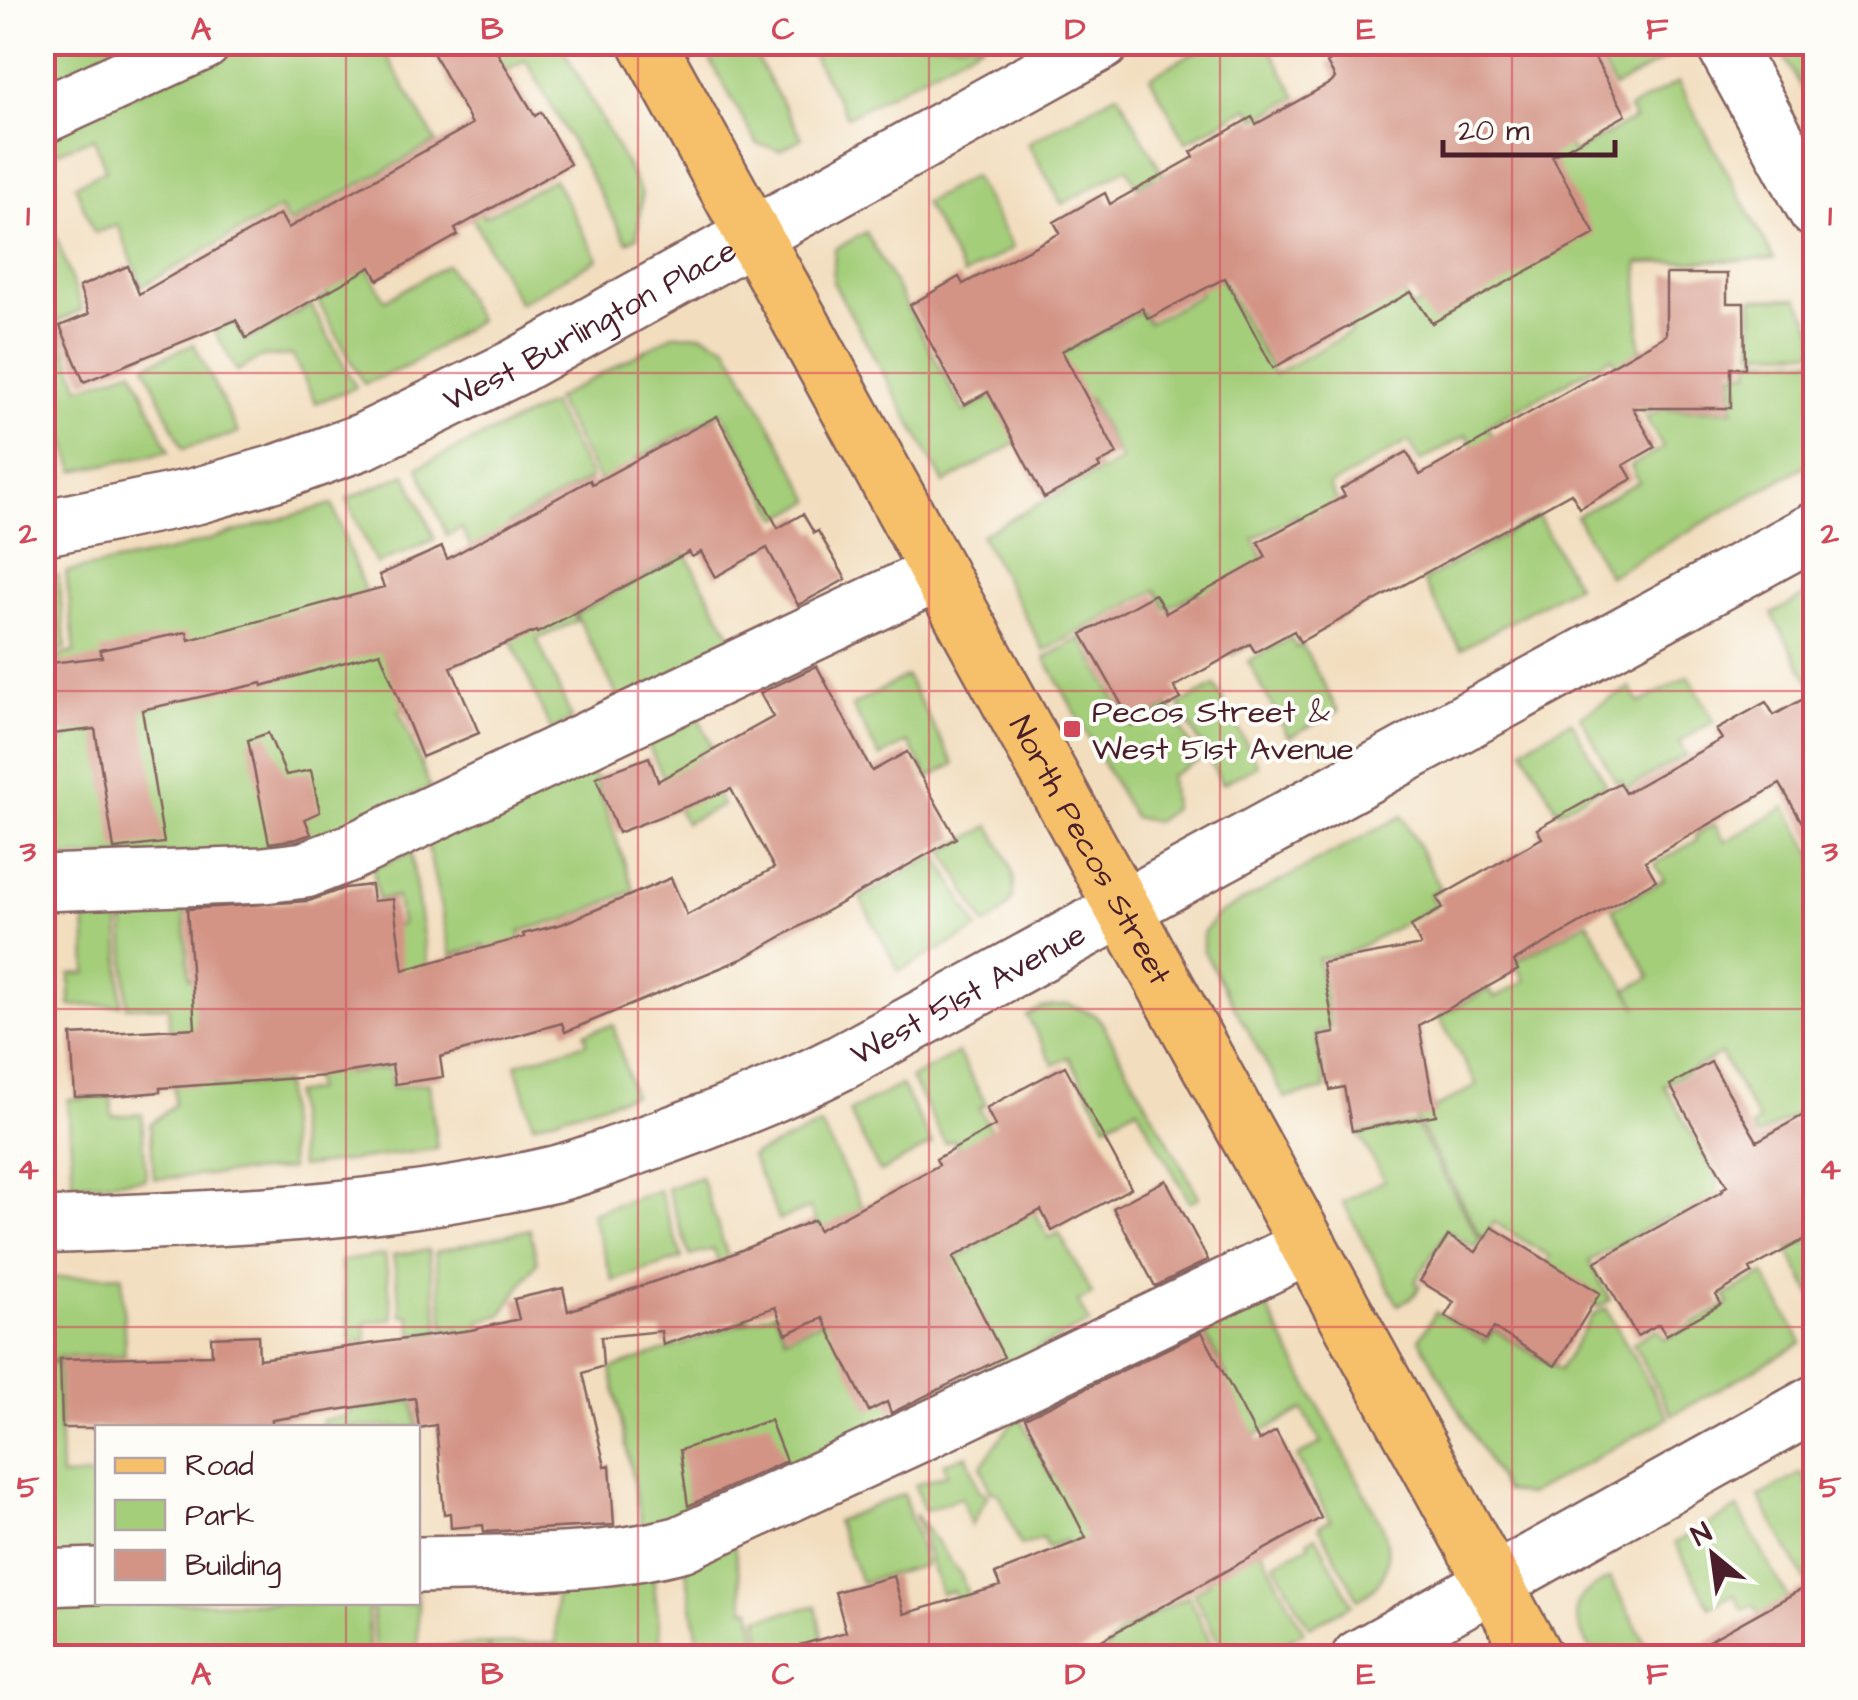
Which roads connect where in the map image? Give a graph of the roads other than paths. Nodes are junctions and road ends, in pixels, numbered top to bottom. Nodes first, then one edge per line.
1 (203, 42) edge
2 (647, 42) edge
3 (1102, 42) edge
4 (1723, 42) edge
5 (42, 116) edge
6 (1813, 201) edge
7 (754, 236) junction
8 (42, 528) edge
9 (1816, 530) edge
10 (939, 573) junction
11 (42, 883) edge
12 (1123, 908) junction
13 (42, 1226) edge
14 (1310, 1246) junction
15 (1816, 1403) edge
16 (420, 1565) edge
17 (95, 1576) edge
18 (42, 1578) edge
19 (1494, 1583) junction
20 (1359, 1658) edge
21 (1536, 1658) edge

1 - 5 street
2 - 7 main road, North Pecos Street
3 - 7 street, West Burlington Place
4 - 6 street
7 - 8 street, West Burlington Place
7 - 10 main road, North Pecos Street
9 - 12 street, West 51st Avenue
10 - 11 street
10 - 12 main road, North Pecos Street
12 - 13 street, West 51st Avenue
12 - 14 main road, North Pecos Street
14 - 16 street
14 - 19 main road, North Pecos Street
15 - 19 street
17 - 18 street
19 - 20 street
19 - 21 main road, North Pecos Street

